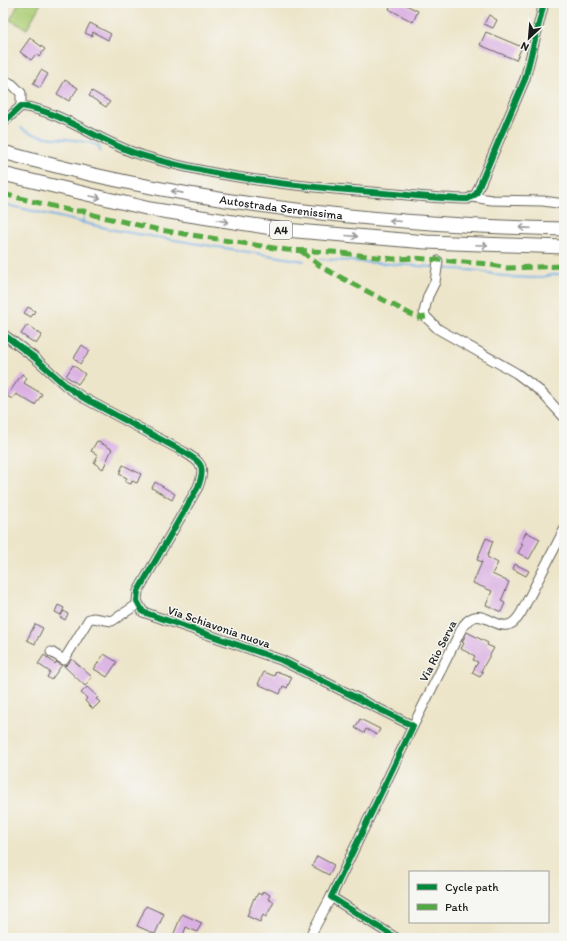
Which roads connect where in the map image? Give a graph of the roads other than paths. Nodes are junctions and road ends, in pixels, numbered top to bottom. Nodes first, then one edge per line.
1 (544, 5) edge
2 (3, 80) edge
3 (21, 106) junction
4 (3, 123) edge
5 (3, 145) edge
6 (3, 152) edge
7 (44, 163) junction
8 (3, 174) edge
9 (3, 182) edge
10 (70, 191) junction
11 (472, 197) junction
12 (564, 204) edge
13 (564, 229) edge
14 (564, 247) edge
15 (437, 266) dead end
16 (3, 334) edge
17 (564, 417) edge
18 (564, 530) edge
19 (138, 604) junction
20 (51, 652) dead end
21 (413, 726) junction
22 (331, 897) junction
23 (309, 938) edge
24 (396, 938) edge

1 - 11 street
2 - 3 street
3 - 4 street
3 - 11 street
5 - 7 highway
6 - 7 highway, Autostrada Serenissima / A4
13 -> 7 highway, Autostrada Serenissima / A4
8 - 10 highway, Autostrada Serenissima / A4
9 - 10 highway
10 -> 14 highway, Autostrada Serenissima / A4
11 - 12 street
15 - 17 street
16 - 19 street
18 - 21 street, Via Rio Serva
19 - 20 street
19 - 21 street, Via Schiavonia nuova
21 - 22 street
22 - 23 street
22 - 24 street

